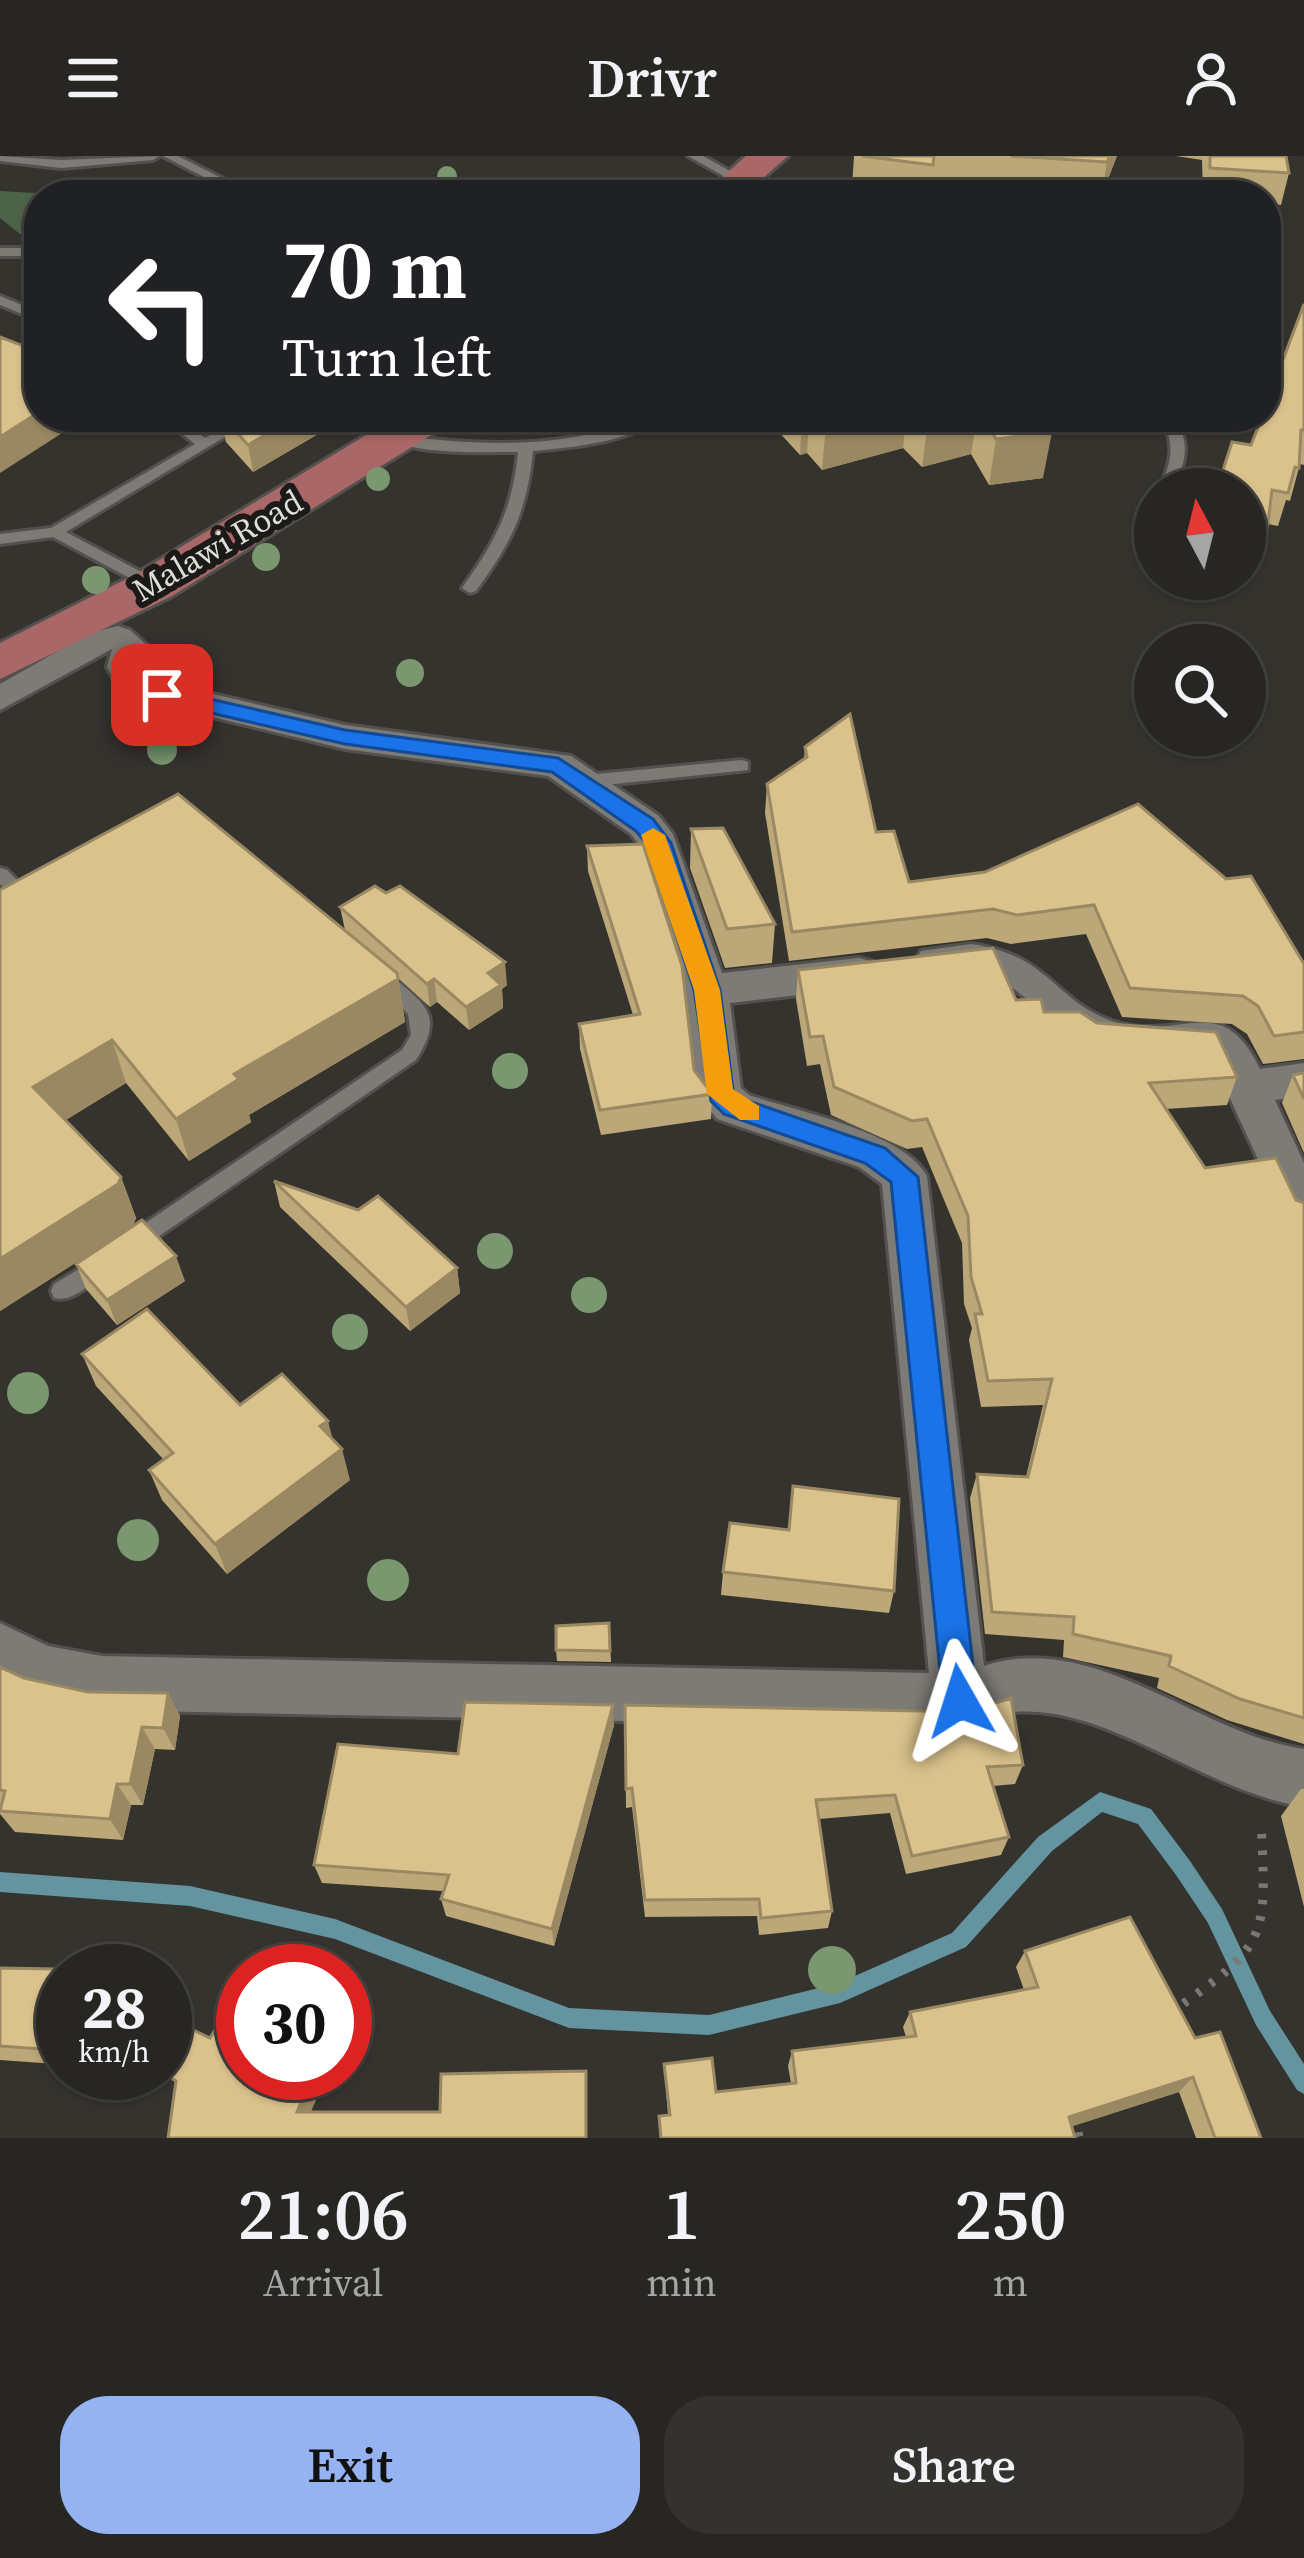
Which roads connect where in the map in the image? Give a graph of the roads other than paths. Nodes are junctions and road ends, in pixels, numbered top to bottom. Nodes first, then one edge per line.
1 (153, 156) edge
2 (169, 156) edge
3 (694, 156) edge
4 (0, 158) edge
5 (732, 171) edge
6 (218, 180) edge
7 (0, 239) edge
8 (7, 250) edge
9 (188, 432) edge
10 (225, 432) edge
11 (404, 432) edge
12 (425, 432) edge
13 (613, 432) edge
14 (1177, 432) edge
15 (204, 444) junction
16 (526, 447) junction
17 (1176, 468) edge
18 (56, 532) junction
19 (0, 539) edge
20 (154, 585) junction
21 (470, 588) dead end
22 (0, 663) edge
23 (0, 699) edge
24 (742, 766) dead end
25 (586, 781) junction
26 (0, 874) edge
27 (19, 891) edge
28 (364, 963) edge
29 (707, 990) junction
30 (1304, 1079) edge
31 (1247, 1088) junction
32 (1304, 1212) edge
33 (62, 1292) dead end
34 (0, 1649) edge
35 (960, 1701) junction
36 (1282, 1775) edge

1 - 4 lane
2 - 6 lane
3 - 5 lane
7 - 8 lane
9 - 15 lane
10 - 15 lane
11 - 20 main road, Malawi Road
12 - 16 lane
13 - 16 lane
14 - 17 lane
15 - 18 lane
16 - 21 lane
18 - 19 lane
18 - 20 lane
20 - 22 main road, Malawi Road
23 - 25 street
24 - 25 lane
25 - 29 street
26 - 27 lane
28 - 33 lane
29 - 31 street
29 - 35 street
30 - 31 street
31 - 32 street
34 - 35 street
35 - 36 street

